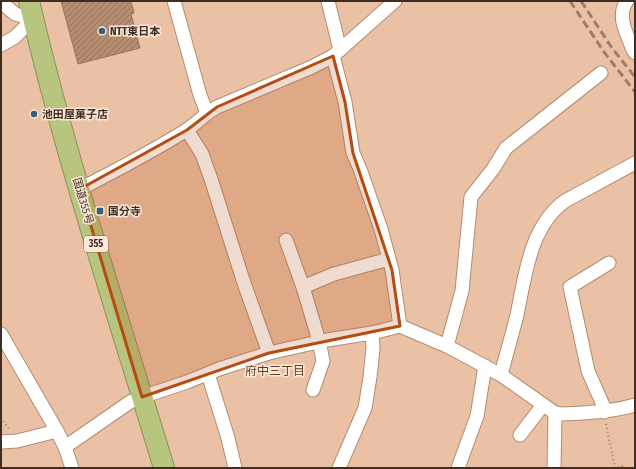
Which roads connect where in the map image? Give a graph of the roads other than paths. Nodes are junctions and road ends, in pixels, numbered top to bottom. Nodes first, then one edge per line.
1 (174, 1) edge
2 (328, 1) edge
3 (395, 1) edge
4 (627, 1) edge
5 (1, 2) edge
6 (31, 10) edge
7 (1, 45) edge
8 (635, 52) edge
9 (337, 53) junction
10 (601, 73) dead end
11 (207, 112) junction
12 (187, 130) junction
13 (635, 163) edge
14 (80, 189) junction
15 (286, 240) dead end
16 (389, 259) junction
17 (609, 263) dead end
18 (303, 287) junction
19 (400, 326) junction
20 (372, 333) junction
21 (1, 334) edge
22 (319, 341) junction
23 (447, 346) junction
24 (269, 353) junction
25 (485, 366) junction
26 (208, 374) junction
27 (501, 375) junction
28 (313, 390) dead end
29 (142, 397) junction
30 (543, 405) junction
31 (635, 405) edge
32 (604, 412) junction
33 (555, 413) junction
34 (57, 431) junction
35 (520, 435) dead end
36 (1, 442) edge
37 (65, 447) junction
38 (70, 467) edge
39 (164, 468) edge
40 (235, 468) edge
41 (339, 468) edge
42 (458, 468) edge
43 (554, 468) edge

1 - 11 street
2 - 9 street
3 - 9 street
4 - 8 street
5 - 6 street
6 - 7 street
6 - 14 highway, 国道355号 / 355
9 - 11 street
9 - 16 street
10 - 23 street
11 - 12 street
12 - 14 street
12 - 24 street
13 - 27 street
14 - 29 highway, 国道355号 / 355
15 - 18 street
16 - 18 street
16 - 19 street
17 - 32 street
18 - 22 street
19 - 20 street
19 - 23 street
20 - 22 street
20 - 41 street
21 - 34 street
22 - 24 street
22 - 28 street
23 - 25 street
24 - 26 street
25 - 27 street
25 - 42 street
26 - 29 street
26 - 40 street
27 - 30 street
29 - 37 street
29 - 39 highway, 国道355号 / 355
30 - 33 street
30 - 35 street
31 - 32 street
32 - 33 street
33 - 43 street
34 - 36 street
34 - 37 street
37 - 38 street

